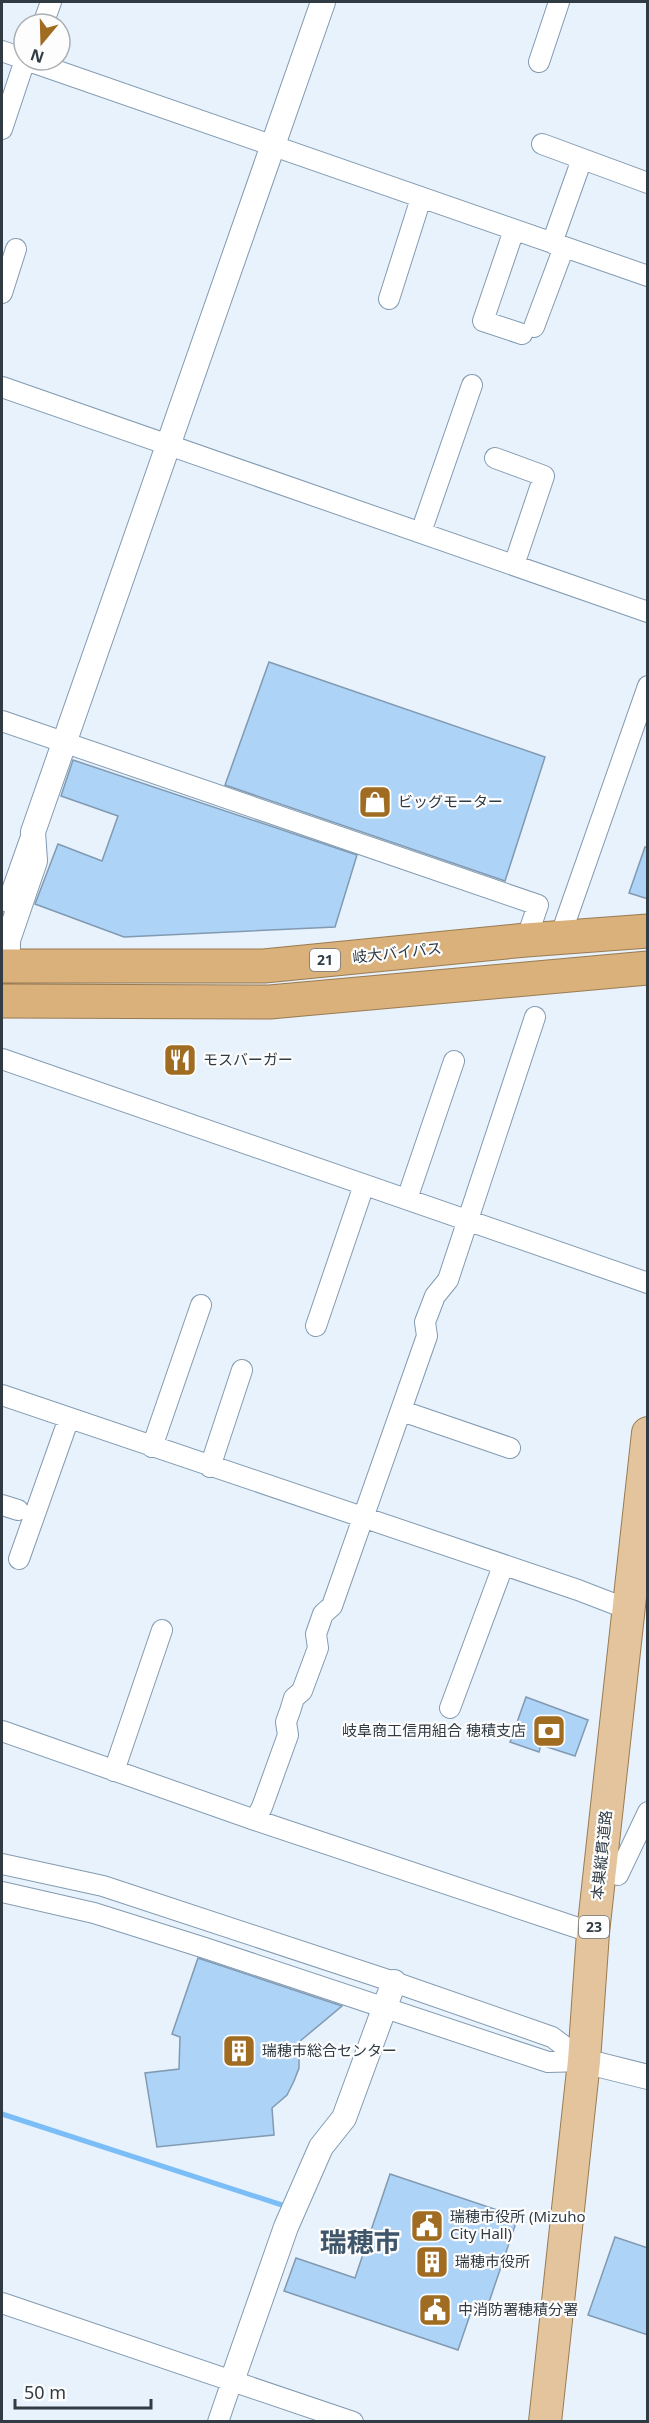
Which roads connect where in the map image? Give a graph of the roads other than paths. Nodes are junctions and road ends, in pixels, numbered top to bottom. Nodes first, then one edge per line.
1 (323, 2) edge
2 (559, 2) edge
3 (539, 62) dead end
4 (23, 72) edge
5 (61, 72) edge
6 (2, 129) edge
7 (542, 144) dead end
8 (272, 146) junction
9 (582, 159) junction
10 (648, 183) edge
11 (421, 198) junction
12 (514, 230) junction
13 (558, 245) junction
14 (16, 249) dead end
15 (648, 276) edge
16 (2, 293) edge
17 (389, 299) dead end
18 (472, 385) dead end
19 (2, 387) edge
20 (169, 446) junction
21 (495, 458) dead end
22 (421, 532) junction
23 (514, 565) junction
24 (648, 612) edge
25 (648, 686) edge
26 (2, 721) edge
27 (65, 743) junction
28 (33, 832) junction
29 (8, 902) dead end
30 (648, 931) edge
31 (560, 937) junction
32 (526, 940) junction
33 (5, 966) edge
34 (648, 968) edge
35 (2, 1001) edge
36 (535, 1017) dead end
37 (2, 1059) edge
38 (454, 1061) dead end
39 (364, 1185) junction
40 (407, 1199) junction
41 (468, 1220) junction
42 (648, 1283) edge
43 (201, 1305) dead end
44 (316, 1326) dead end
45 (242, 1370) dead end
46 (2, 1395) edge
47 (402, 1411) junction
48 (69, 1418) junction
49 (648, 1433) edge
50 (152, 1447) junction
51 (510, 1448) dead end
52 (210, 1467) junction
53 (364, 1518) junction
54 (19, 1559) dead end
55 (502, 1566) junction
56 (640, 1611) edge
57 (162, 1630) dead end
58 (450, 1708) dead end
59 (2, 1731) edge
60 (114, 1771) junction
61 (648, 1812) edge
62 (255, 1820) junction
63 (2, 1864) edge
64 (618, 1875) junction
65 (2, 1892) edge
66 (593, 1933) junction
67 (394, 1982) junction
68 (384, 2008) junction
69 (591, 2063) junction
70 (648, 2077) edge
71 (2, 2303) edge
72 (232, 2381) junction
73 (218, 2421) edge
74 (353, 2421) edge
75 (544, 2421) edge
76 (561, 2421) edge

1 - 8 street
2 - 3 street
4 - 6 street
5 - 8 street
7 - 9 street
8 - 11 street
8 - 20 street
9 - 10 street
9 - 13 street
11 - 12 street
11 - 17 street
12 - 13 street
12 - 13 street
13 - 15 street
14 - 16 street
18 - 22 street
19 - 20 street
20 - 22 street
20 - 27 street
21 - 23 street
22 - 23 street
23 - 24 street
25 - 31 street
26 - 27 street
27 - 28 street
27 - 32 street
28 - 29 street
28 - 33 street
30 - 31 highway, 岐大バイパス / 21
31 - 32 highway, 岐大バイパス / 21
32 - 33 highway, 岐大バイパス / 21
34 - 35 highway
36 - 41 street
37 - 39 street
38 - 40 street
39 - 40 street
39 - 44 street
40 - 41 street
41 - 42 street
41 - 47 street
43 - 50 street
45 - 52 street
46 - 48 street
47 - 51 street
47 - 53 street
48 - 50 street
48 - 54 street
49 - 56 main road, 本巣縦貫道路 / 23
50 - 52 street
52 - 53 street
53 - 55 street
53 - 62 street
55 - 56 street
55 - 58 street
56 - 64 main road, 本巣縦貫道路 / 23
56 - 66 main road, 本巣縦貫道路 / 23
57 - 60 street
59 - 60 street
60 - 62 street
61 - 64 street
62 - 66 street
63 - 67 street
64 - 69 main road, 本巣縦貫道路 / 23
65 - 68 street
66 - 69 main road, 本巣縦貫道路 / 23
67 - 68 street
67 - 69 street
68 - 69 street
68 - 72 street
69 - 70 street
69 - 75 main road, 本巣縦貫道路 / 23
69 - 76 main road, 本巣縦貫道路 / 23
71 - 72 street
72 - 73 street
72 - 74 street

